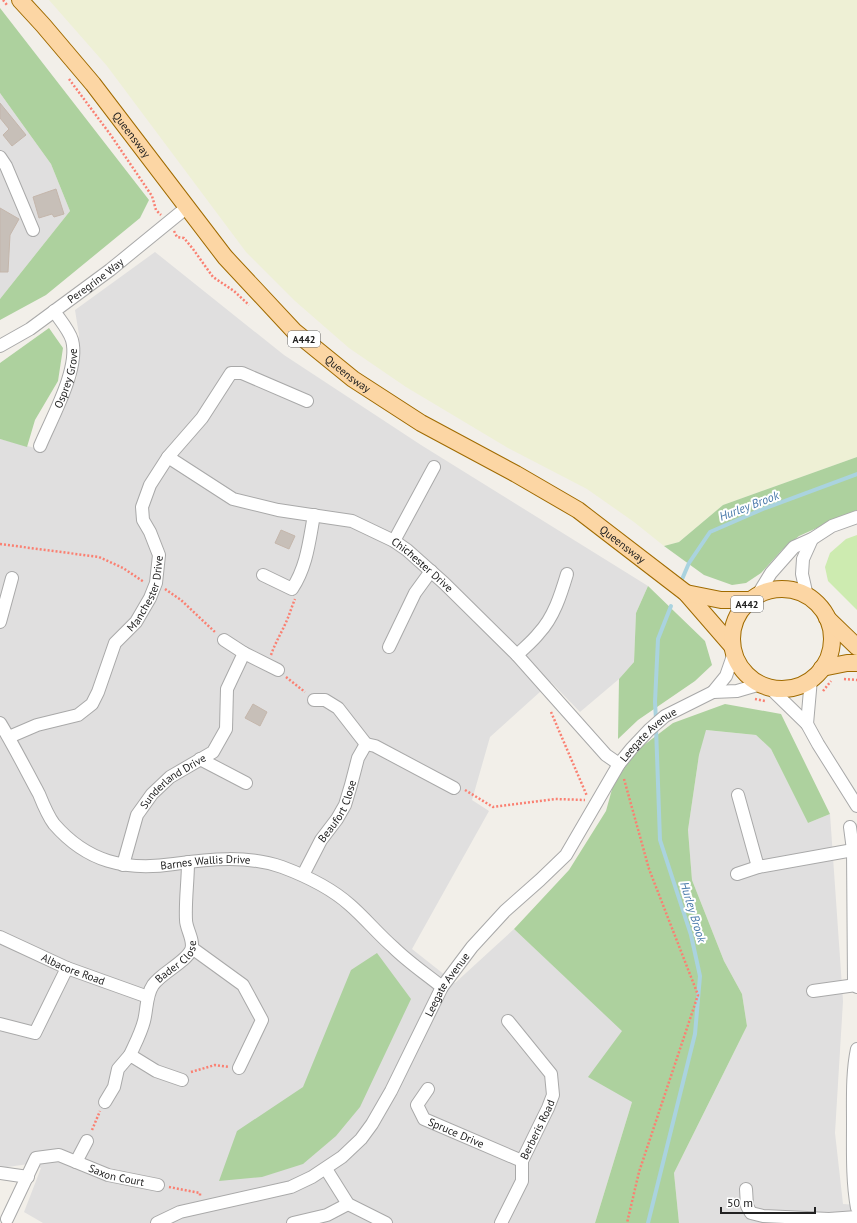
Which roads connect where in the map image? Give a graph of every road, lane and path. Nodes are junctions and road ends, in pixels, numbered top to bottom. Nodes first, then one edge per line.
1 (3, 0) edge
2 (14, 3) edge
3 (69, 79) dead end
4 (0, 157) edge
5 (152, 196) dead end
6 (186, 208) junction
7 (33, 230) dead end
8 (54, 311) junction
9 (0, 346) edge
10 (307, 401) dead end
11 (40, 446) dead end
12 (168, 457) junction
13 (434, 467) dead end
14 (314, 515) junction
15 (857, 517) edge
16 (812, 538) junction
17 (394, 541) junction
18 (0, 544) edge
19 (431, 571) junction
20 (567, 574) dead end
21 (263, 575) dead end
22 (12, 578) dead end
23 (298, 579) junction
24 (155, 586) junction
25 (680, 588) junction
26 (808, 596) junction
27 (753, 598) junction
28 (827, 618) junction
29 (0, 622) edge
30 (224, 640) joint
31 (389, 647) dead end
32 (857, 647) edge
33 (733, 649) junction
34 (517, 655) junction
35 (243, 656) junction
36 (857, 663) edge
37 (273, 668) junction
38 (828, 673) junction
39 (811, 679) junction
40 (840, 679) dead end
41 (857, 680) edge
42 (765, 686) junction
43 (713, 692) junction
44 (821, 694) dead end
45 (749, 698) dead end
46 (320, 700) joint
47 (768, 703) dead end
48 (549, 707) dead end
49 (0, 722) edge
50 (807, 724) junction
51 (9, 738) junction
52 (366, 744) junction
53 (200, 759) junction
54 (620, 764) junction
55 (246, 783) dead end
56 (458, 788) joint
57 (738, 795) dead end
58 (857, 806) edge
59 (850, 827) dead end
60 (853, 850) junction
61 (188, 862) junction
62 (123, 865) junction
63 (758, 867) junction
64 (738, 874) dead end
65 (303, 875) junction
66 (0, 937) edge
67 (192, 948) junction
68 (67, 968) junction
69 (856, 986) edge
70 (442, 987) junction
71 (813, 992) dead end
72 (148, 997) junction
73 (508, 1021) dead end
74 (0, 1024) edge
75 (857, 1049) edge
76 (130, 1055) junction
77 (239, 1068) joint
78 (182, 1080) joint
79 (428, 1089) dead end
80 (104, 1102) joint
81 (87, 1141) joint
82 (522, 1161) junction
83 (76, 1162) junction
84 (326, 1169) junction
85 (0, 1173) edge
86 (28, 1177) junction
87 (158, 1185) joint
88 (746, 1189) dead end
89 (348, 1204) junction
90 (202, 1206) junction
91 (857, 1208) edge
92 (857, 1218) edge
93 (7, 1219) edge
94 (157, 1223) edge
95 (293, 1223) edge
96 (386, 1223) edge
97 (501, 1223) edge
98 (627, 1223) edge

1 - 2 path
2 - 6 main road, Queensway / A442
3 - 5 path
4 - 7 street
6 - 8 street, Peregrine Way
6 - 25 main road, Queensway / A442
8 - 9 street, Peregrine Way
8 - 11 street, Osprey Grove
10 - 12 street, Manchester Drive
12 - 14 street, Chichester Drive
12 - 24 street, Manchester Drive
13 - 17 street
14 - 17 street, Chichester Drive
14 - 23 street
15 - 16 street
16 - 26 street
16 - 27 street
17 - 19 street, Chichester Drive
18 - 24 path
19 - 31 street
19 - 34 street, Chichester Drive
20 - 34 street
21 - 23 street
22 - 29 street
23 - 37 path
24 - 30 path
24 - 51 street, Manchester Drive
25 - 27 main road, A442
25 - 33 main road, A442
26 - 27 main road, A442
26 - 28 main road, A442
27 - 33 main road, A442
28 - 32 main road, A442
28 - 38 main road, A442
30 - 35 street
33 - 42 main road, A442
33 - 43 street, Leegate Avenue
34 - 54 street, Chichester Drive
35 - 37 street
35 - 53 street, Sunderland Drive
36 - 38 main road
37 - 46 path
38 - 39 main road, A442
38 - 44 path
39 - 42 main road, A442
39 - 50 street
40 - 41 path
42 - 43 street, Leegate Avenue
42 - 50 street
43 - 54 street, Leegate Avenue
45 - 47 path
46 - 52 street
48 - 56 path
49 - 51 street, Barnes Wallis Drive
50 - 58 street
51 - 62 street, Barnes Wallis Drive
52 - 56 street
52 - 65 street, Beaufort Close
53 - 55 street
53 - 62 street, Sunderland Drive
54 - 70 street, Leegate Avenue
54 - 98 path
57 - 63 street
59 - 60 street
60 - 63 street
60 - 69 street
61 - 62 street, Barnes Wallis Drive
61 - 65 street, Barnes Wallis Drive
61 - 67 street, Bader Close
63 - 64 street
65 - 70 street, Barnes Wallis Drive
66 - 68 street, Albacore Road
67 - 72 street, Bader Close
67 - 77 street
68 - 72 street, Albacore Road
68 - 74 street
69 - 71 street
70 - 84 street, Leegate Avenue
72 - 76 street, Bader Close
73 - 82 street, Berberis Road
75 - 91 street
76 - 78 street
76 - 80 street, Bader Close
77 - 78 path
79 - 82 street, Spruce Drive
80 - 81 path
81 - 83 street, Saxon Court
82 - 97 street, Berberis Road
83 - 86 street, Saxon Court
83 - 87 street, Saxon Court
84 - 89 street
84 - 90 street, Leegate Avenue
85 - 86 street
86 - 93 street, Saxon Court
87 - 90 path
88 - 92 street
89 - 95 street
89 - 96 street
90 - 94 street, Leegate Avenue

